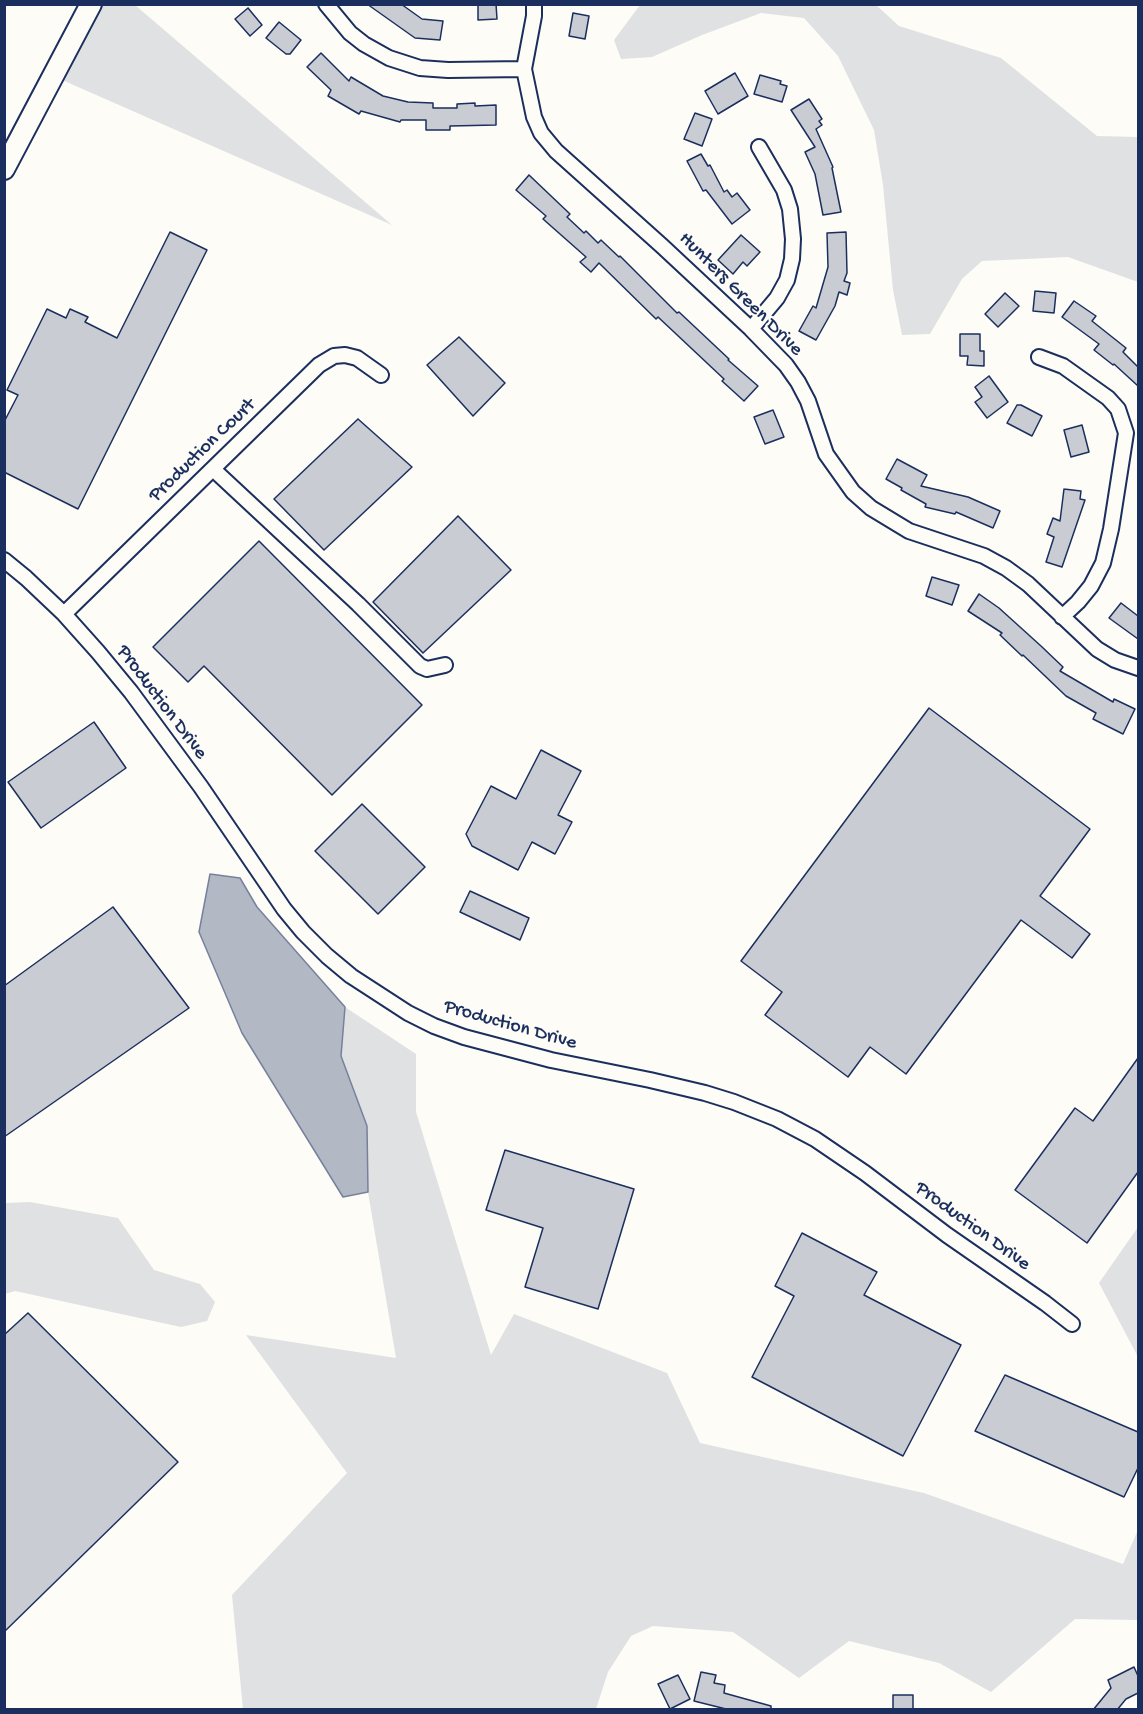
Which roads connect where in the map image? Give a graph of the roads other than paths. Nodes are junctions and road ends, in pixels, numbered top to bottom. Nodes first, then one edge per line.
1 (90, 4) edge
2 (326, 4) edge
3 (534, 4) edge
4 (524, 69) junction
5 (759, 147) dead end
6 (4, 169) edge
7 (751, 329) junction
8 (1039, 357) dead end
9 (381, 375) dead end
10 (213, 469) junction
11 (4, 560) edge
12 (64, 614) junction
13 (1062, 616) junction
14 (446, 665) dead end
15 (1138, 668) edge
16 (1071, 1324) dead end

1 - 6 main road
2 - 4 street
3 - 4 street, Hunters Green Drive
4 - 7 street, Hunters Green Drive
5 - 7 street
7 - 13 street, Hunters Green Drive
8 - 13 street
9 - 10 street, Production Court
10 - 12 street, Production Court
10 - 14 street
11 - 12 street, Production Drive
12 - 16 street, Production Drive
13 - 15 street, Hunters Green Drive

